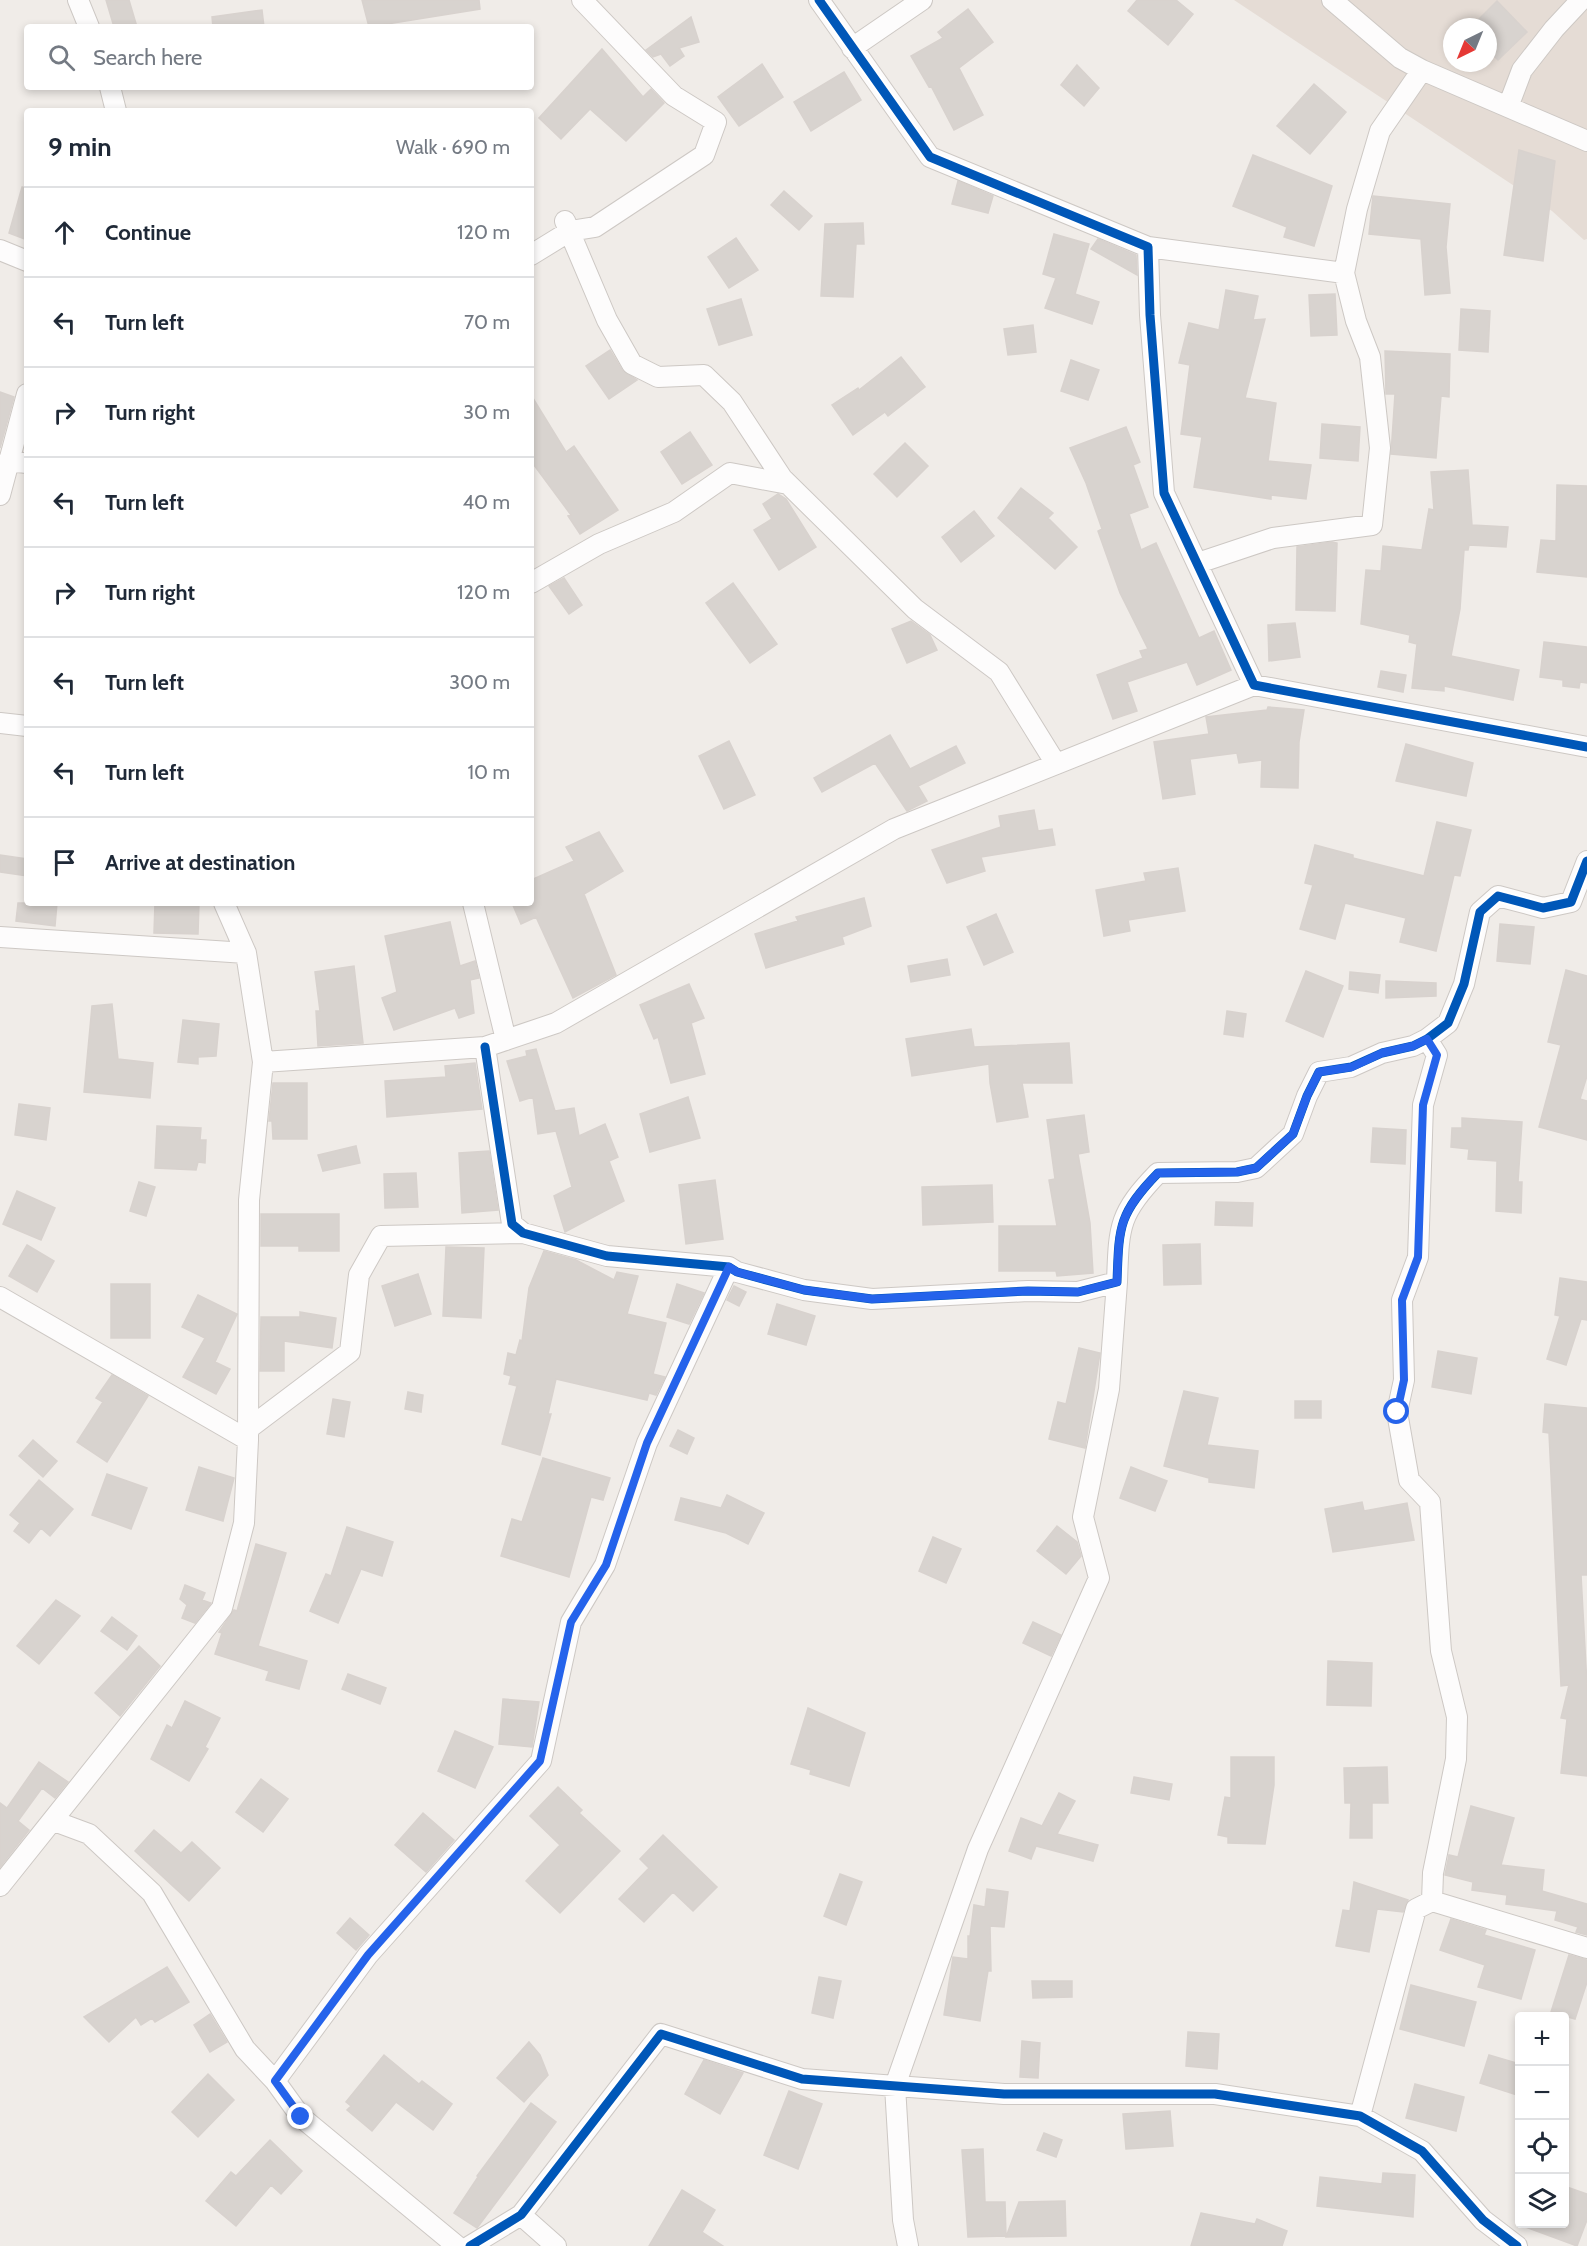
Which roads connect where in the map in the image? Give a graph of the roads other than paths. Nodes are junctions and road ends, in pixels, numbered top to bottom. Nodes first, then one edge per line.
1 (78, 0) edge
2 (582, 0) edge
3 (819, 0) edge
4 (922, 0) edge
5 (1332, 0) edge
6 (1581, 0) edge
7 (88, 24) edge
8 (852, 48) junction
9 (1422, 70) junction
10 (111, 90) edge
11 (1508, 106) junction
12 (115, 108) edge
13 (1587, 141) edge
14 (568, 226) junction
15 (1148, 247) junction
16 (0, 250) edge
17 (534, 253) edge
18 (24, 260) edge
19 (1344, 273) junction
20 (24, 417) edge
21 (18, 462) edge
22 (788, 484) junction
23 (0, 495) edge
24 (1198, 563) junction
25 (534, 581) edge
26 (1254, 685) junction
27 (0, 723) edge
28 (24, 726) edge
29 (1587, 747) edge
30 (1056, 764) junction
31 (1587, 861) edge
32 (225, 906) edge
33 (474, 906) edge
34 (0, 937) edge
35 (246, 953) junction
36 (1427, 1039) junction
37 (506, 1040) junction
38 (485, 1047) junction
39 (263, 1062) junction
40 (523, 1233) junction
41 (729, 1267) junction
42 (1117, 1282) junction
43 (0, 1297) edge
44 (248, 1434) junction
45 (54, 1821) junction
46 (0, 1886) edge
47 (1432, 1901) junction
48 (1587, 1948) edge
49 (275, 2081) junction
50 (895, 2086) junction
51 (1360, 2116) junction
52 (521, 2215) junction
53 (457, 2246) edge
54 (470, 2246) edge
55 (556, 2246) edge
56 (908, 2246) edge
57 (1517, 2246) edge

1 - 7 street
2 - 14 street
3 - 8 street
4 - 8 street
5 - 9 street
6 - 11 street
8 - 15 street
9 - 11 street
9 - 19 street
10 - 12 street
11 - 13 street
14 - 17 street
14 - 22 street
15 - 19 street
15 - 24 street
16 - 18 street
19 - 24 street
20 - 21 street
21 - 23 street
22 - 25 street
22 - 30 street
24 - 26 street
26 - 29 street
26 - 30 street
27 - 28 street
30 - 37 street
31 - 36 street
32 - 35 street
33 - 37 street
34 - 35 street
35 - 39 street
36 - 42 street
36 - 47 street
37 - 38 street
38 - 39 street
38 - 40 street
39 - 44 street
40 - 41 street
40 - 44 street
41 - 42 street
41 - 49 street
42 - 50 street
43 - 44 street
44 - 45 street
45 - 46 street
45 - 49 street
47 - 48 street
47 - 51 street
49 - 53 street
50 - 51 street
50 - 52 street
50 - 56 street
51 - 57 street
52 - 54 street
52 - 55 street

